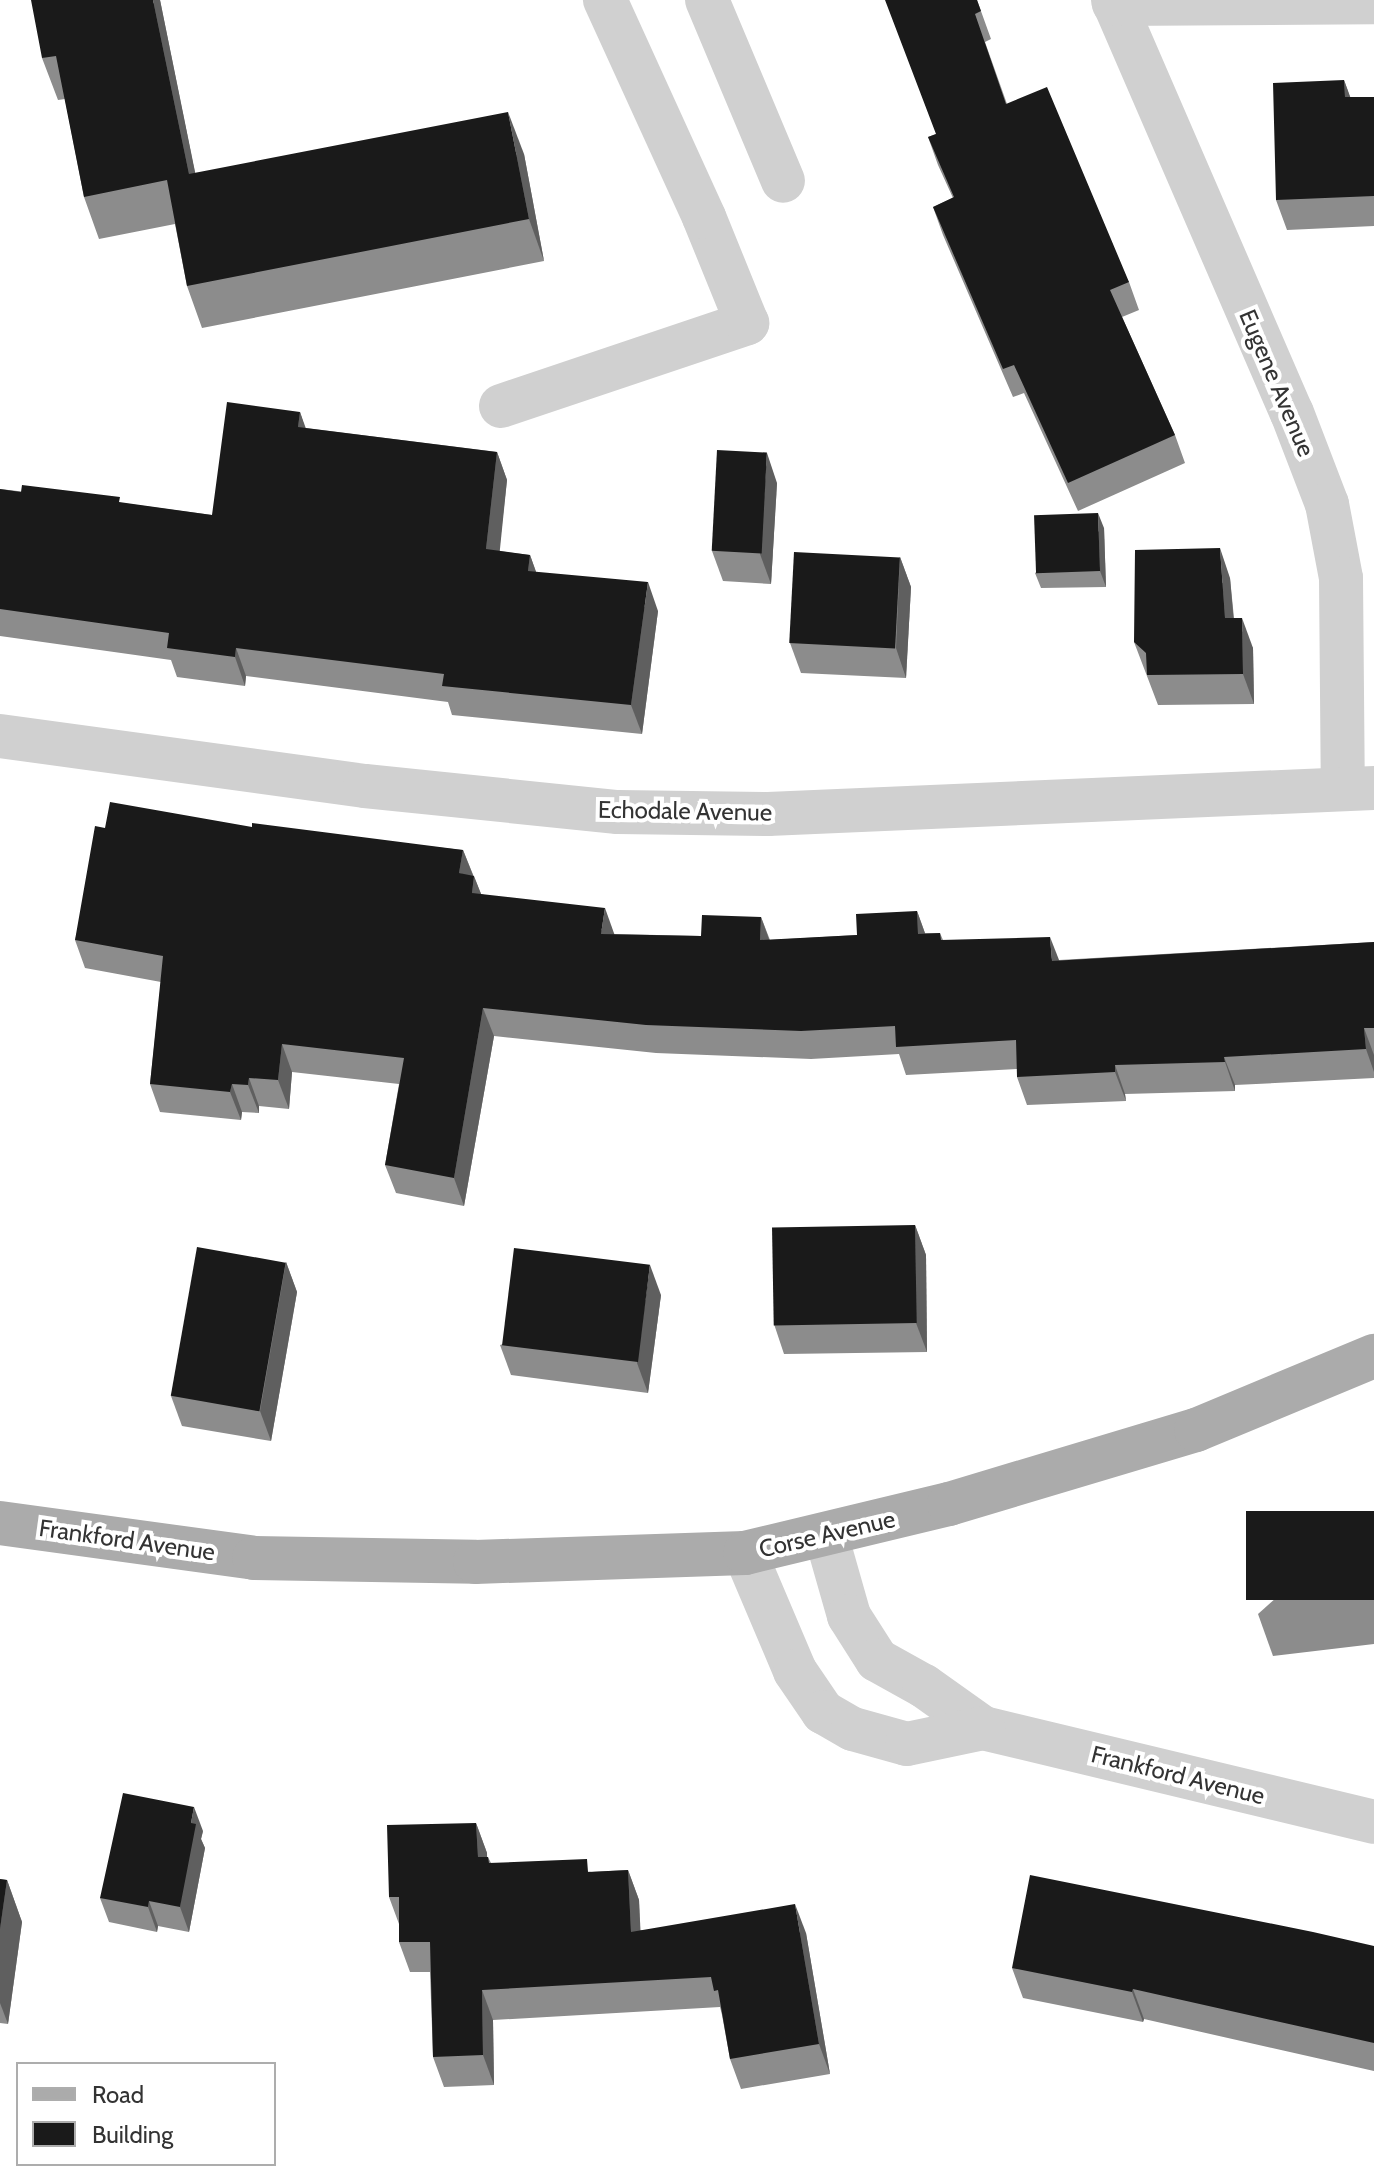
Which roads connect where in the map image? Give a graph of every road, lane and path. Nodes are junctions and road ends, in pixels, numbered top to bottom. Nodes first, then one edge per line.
1 (605, 0) edge
2 (707, 0) edge
3 (1114, 2) edge
4 (1374, 2) edge
5 (783, 181) dead end
6 (501, 406) dead end
7 (0, 736) edge
8 (1358, 788) edge
9 (1374, 1356) edge
10 (0, 1523) edge
11 (826, 1535) junction
12 (745, 1553) junction
13 (254, 1558) joint
14 (983, 1728) junction
15 (1374, 1822) edge

1 - 6 street
2 - 5 street
3 - 4 street
3 - 8 street, Eugene Avenue
7 - 8 street, Echodale Avenue
9 - 11 main road, Corse Avenue
10 - 13 main road, Frankford Avenue
11 - 12 main road, Corse Avenue
11 - 14 street, Frankford Avenue
12 - 13 main road, Corse Avenue
12 - 14 street, Frankford Avenue
14 - 15 street, Frankford Avenue

